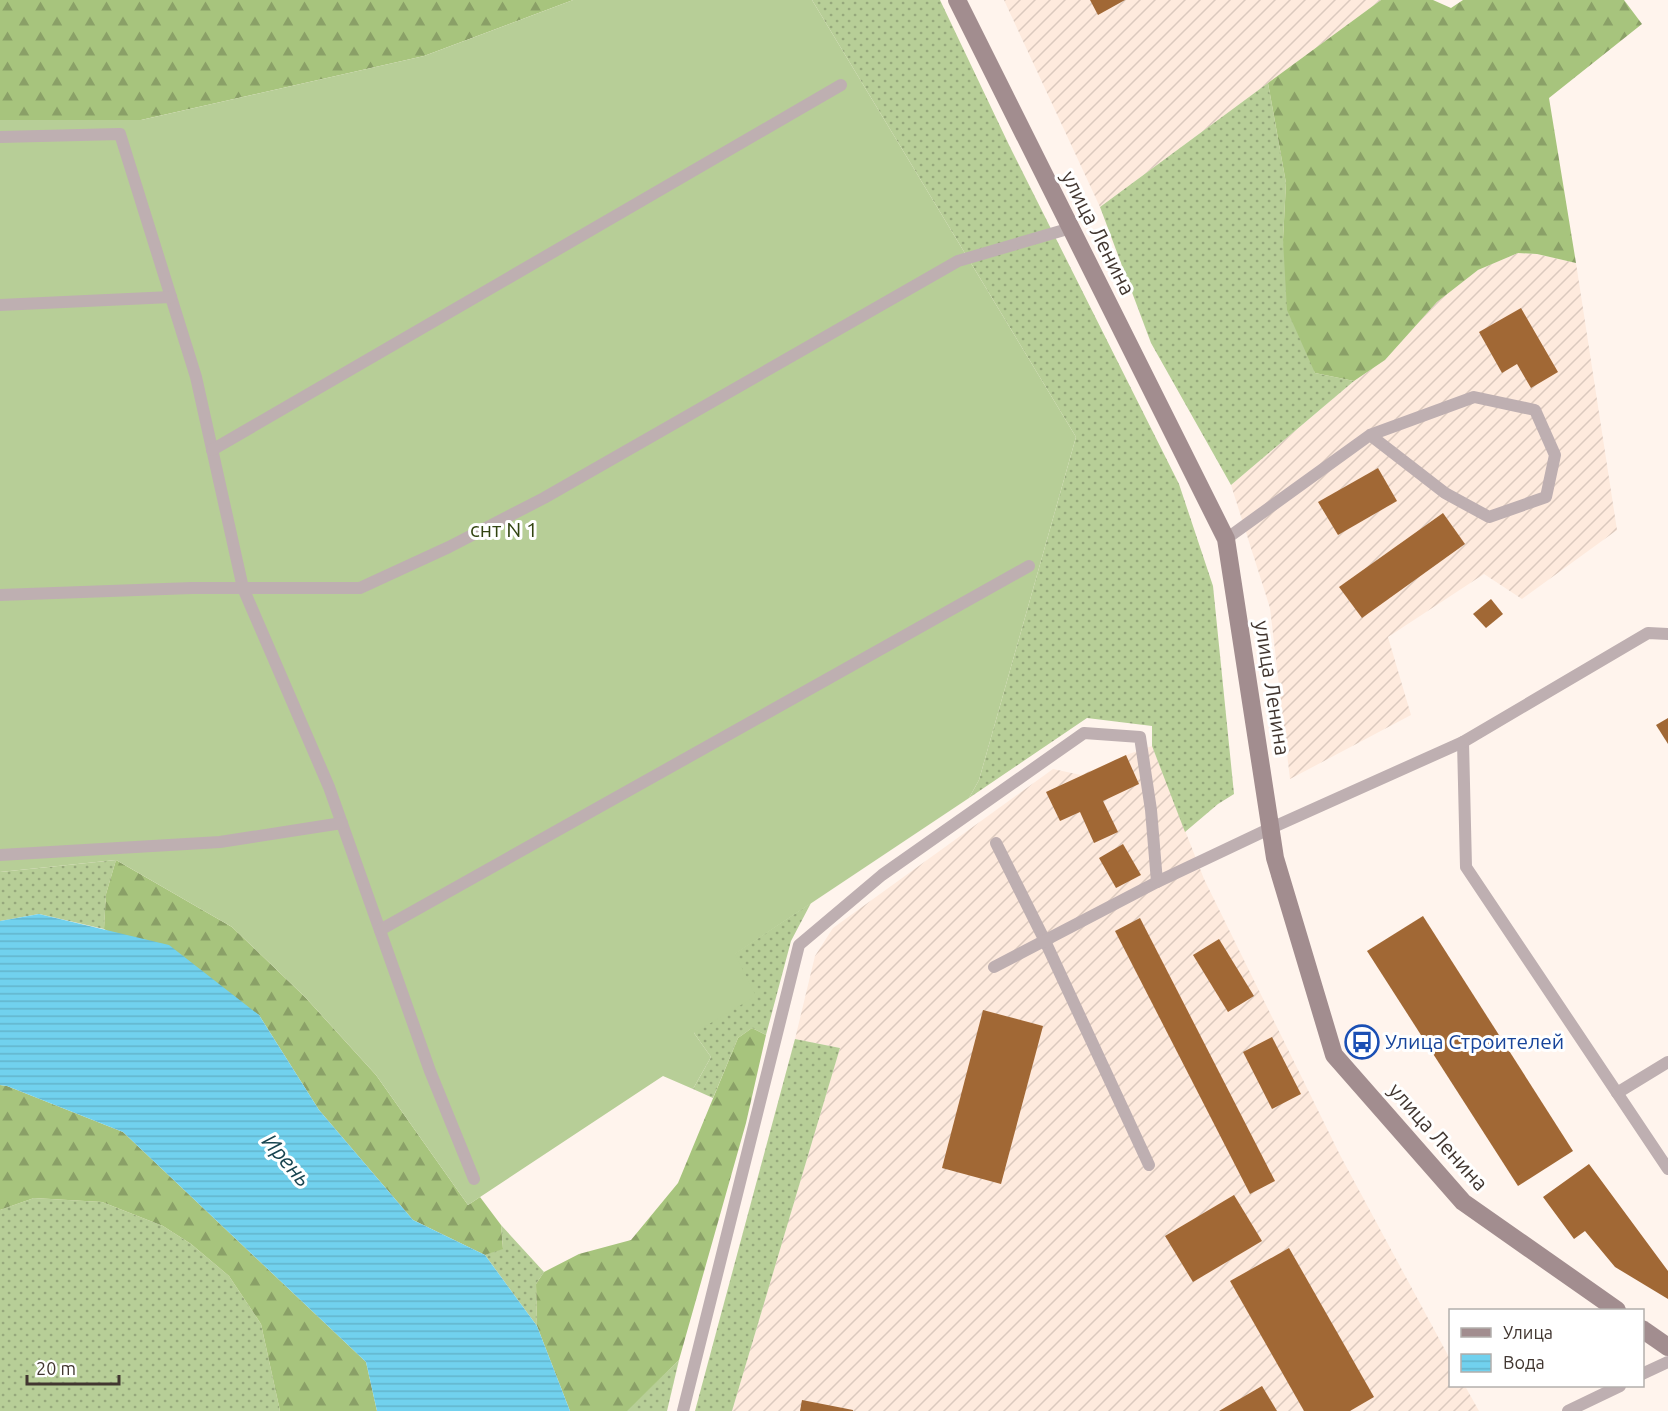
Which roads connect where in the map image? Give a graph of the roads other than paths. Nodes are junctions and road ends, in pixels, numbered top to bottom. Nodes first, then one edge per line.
1 (957, 0) edge
2 (841, 85) dead end
3 (0, 136) edge
4 (1071, 228) junction
5 (171, 297) junction
6 (0, 305) edge
7 (1370, 435) junction
8 (212, 450) junction
9 (1226, 539) junction
10 (1029, 566) dead end
11 (243, 588) junction
12 (0, 595) edge
13 (1668, 634) edge
14 (1463, 742) junction
15 (342, 823) junction
16 (1271, 828) junction
17 (996, 843) dead end
18 (0, 855) edge
19 (1157, 882) junction
20 (380, 930) junction
21 (1045, 941) junction
22 (994, 967) dead end
23 (1668, 1062) edge
24 (1617, 1093) junction
25 (1149, 1165) dead end
26 (1668, 1169) edge
27 (474, 1179) dead end
28 (1614, 1309) edge
29 (1644, 1330) edge
30 (1668, 1347) edge
31 (1668, 1362) edge
32 (1644, 1373) edge
33 (1618, 1387) edge
34 (683, 1411) edge
35 (1568, 1411) edge

1 - 4 street, улица Ленина
2 - 8 lane
3 - 5 lane
4 - 9 street, улица Ленина
4 - 11 lane
5 - 6 lane
5 - 8 lane
7 - 7 lane
7 - 9 lane
8 - 11 lane
9 - 16 street, улица Ленина
10 - 20 lane
11 - 12 lane
11 - 15 lane
13 - 14 lane
14 - 16 lane
14 - 24 lane
15 - 18 lane
15 - 20 lane
16 - 19 lane
16 - 28 street, улица Ленина
17 - 21 lane
19 - 21 lane
19 - 34 lane
20 - 27 lane
21 - 22 lane
21 - 25 lane
23 - 24 lane
24 - 26 lane
29 - 30 street
31 - 32 lane
33 - 35 lane

